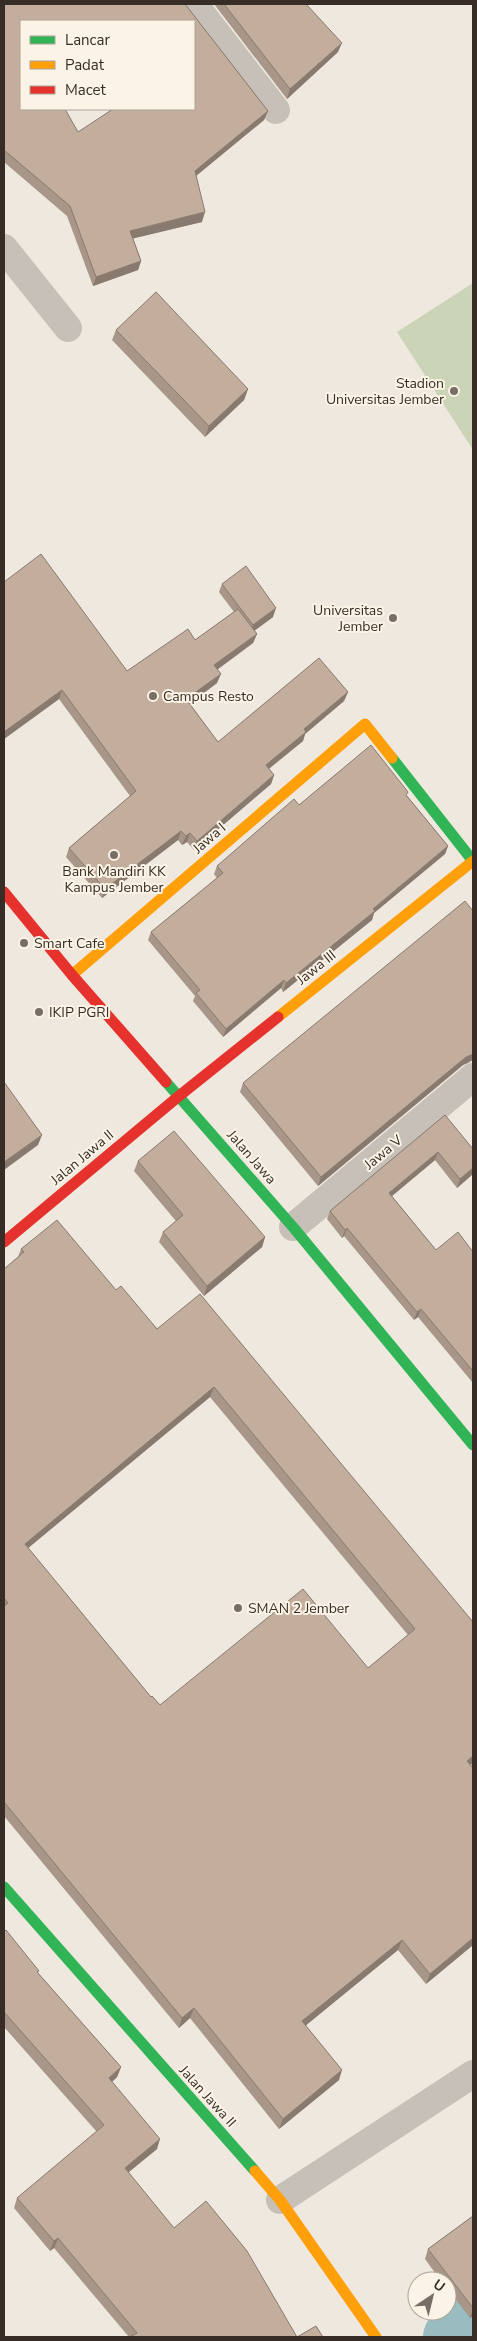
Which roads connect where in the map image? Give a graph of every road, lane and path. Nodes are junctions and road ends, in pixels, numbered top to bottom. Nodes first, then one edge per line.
1 (194, 4) edge
2 (276, 110) dead end
3 (4, 248) edge
4 (68, 328) dead end
5 (473, 861) edge
6 (4, 892) edge
7 (72, 976) junction
8 (473, 1077) edge
9 (179, 1096) junction
10 (293, 1227) junction
11 (4, 1242) edge
12 (473, 1445) edge
13 (4, 1887) edge
14 (473, 2074) edge
15 (280, 2200) junction
16 (376, 2337) edge

1 - 2 street
3 - 4 street
5 - 7 street, Jawa I
5 - 9 street, Jawa III
6 - 7 street, Jalan Jawa
7 - 9 street, Jalan Jawa
8 - 10 street, Jawa V
9 - 10 street, Jalan Jawa
9 - 11 street, Jalan Jawa II
10 - 12 street, Jalan Jawa
13 - 15 street, Jalan Jawa II
14 - 15 street
15 - 16 street, Jalan Jawa II

